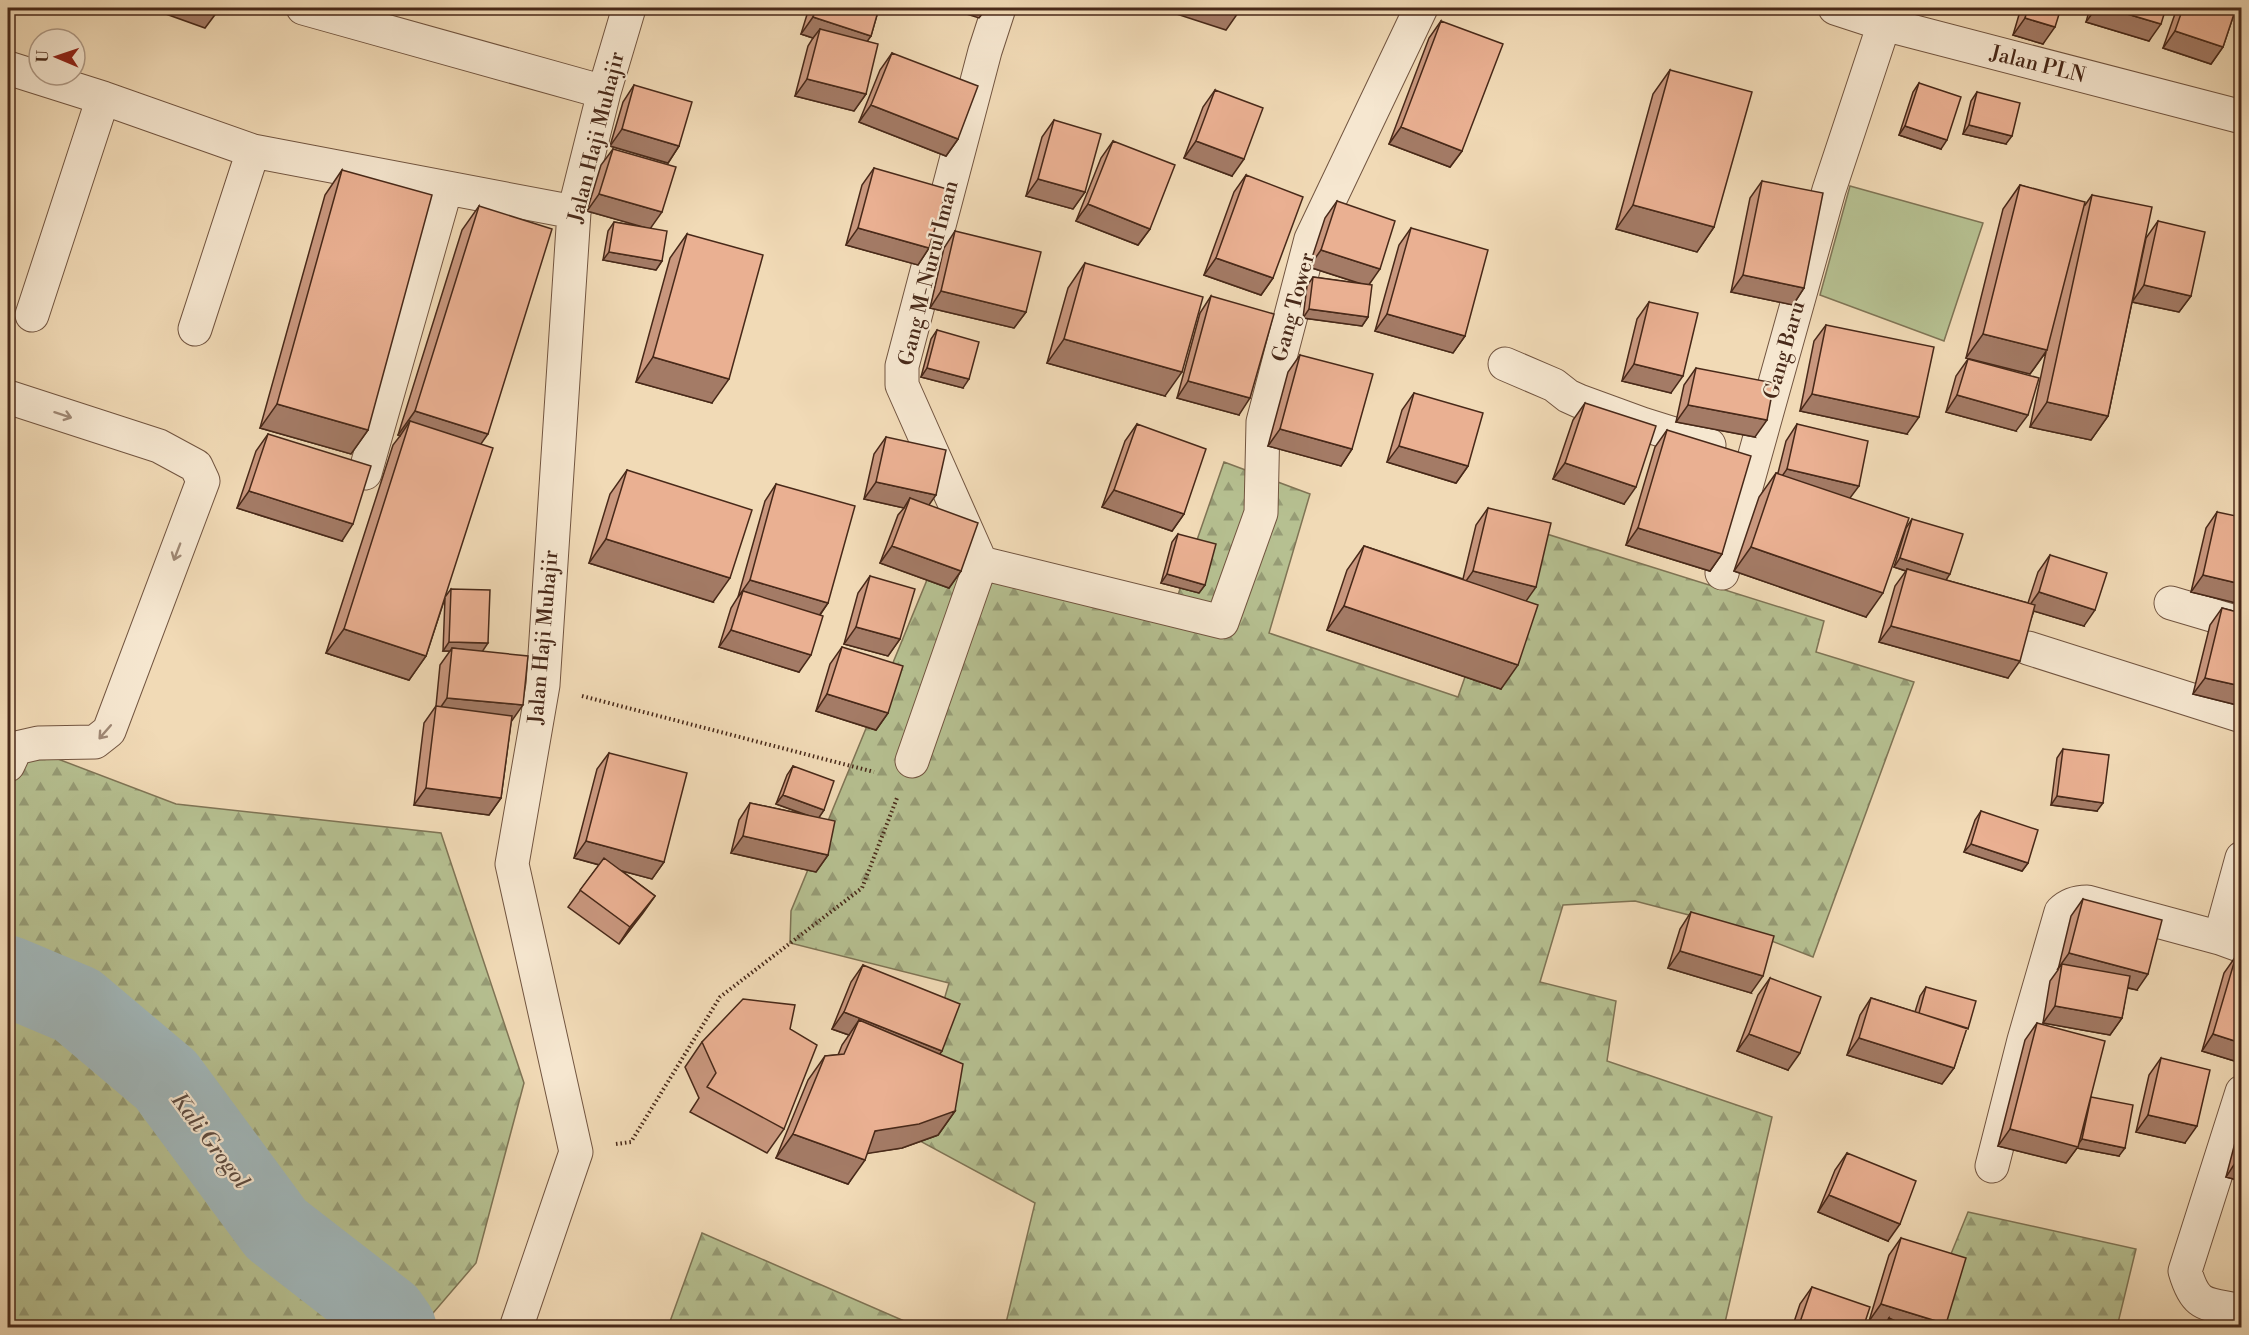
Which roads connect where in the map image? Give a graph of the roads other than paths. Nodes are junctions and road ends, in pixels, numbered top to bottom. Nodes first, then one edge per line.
1 (303, 8) edge
2 (629, 8) edge
3 (999, 8) edge
4 (1420, 8) edge
5 (1835, 8) edge
6 (1884, 24) junction
7 (8, 68) edge
8 (604, 92) junction
9 (103, 98) junction
10 (2241, 117) edge
11 (253, 151) junction
12 (446, 188) junction
13 (574, 212) junction
14 (32, 315) dead end
15 (195, 329) dead end
16 (1505, 364) dead end
17 (8, 397) edge
18 (1754, 459) junction
19 (365, 473) edge
20 (981, 563) junction
21 (1722, 573) edge
22 (2171, 603) dead end
23 (2241, 624) edge
24 (2028, 648) edge
25 (2241, 716) edge
26 (912, 761) road end
27 (8, 765) edge
28 (2241, 858) edge
29 (2231, 942) edge
30 (2241, 1092) edge
31 (1992, 1166) dead end
32 (2241, 1311) edge
33 (516, 1328) edge

1 - 8 street
2 - 8 street, Jalan Haji Muhajir
3 - 20 street, Gang M-Nurul Iman
4 - 20 street, Gang Tower
5 - 6 street, Jalan PLN
6 - 10 street, Jalan PLN
6 - 18 street, Gang Baru
7 - 9 street
8 - 13 street, Jalan Haji Muhajir
9 - 11 street
9 - 14 street
11 - 12 street
11 - 15 street
12 - 13 street
12 - 19 street
13 - 33 street, Jalan Haji Muhajir
16 - 18 street
17 -> 27 street
18 - 21 street, Gang Baru
20 - 26 street
22 - 23 street
24 - 25 street
28 - 29 street
29 - 31 street
30 - 32 street

